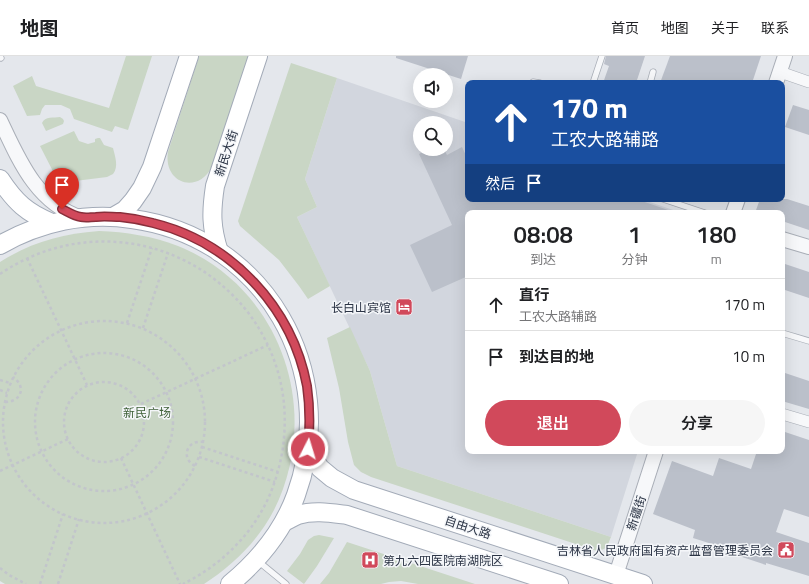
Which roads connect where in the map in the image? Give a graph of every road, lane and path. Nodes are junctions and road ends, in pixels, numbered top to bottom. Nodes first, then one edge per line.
1 (189, 56) edge
2 (258, 56) edge
3 (602, 56) edge
4 (785, 56) edge
5 (654, 72) dead end
6 (778, 78) edge
7 (594, 80) edge
8 (651, 80) edge
9 (809, 82) edge
10 (0, 120) edge
11 (0, 180) edge
12 (673, 202) edge
13 (696, 210) edge
14 (113, 217) junction
15 (82, 218) junction
16 (52, 223) junction
17 (785, 240) edge
18 (0, 245) edge
19 (152, 248) junction
20 (809, 248) edge
21 (219, 252) junction
22 (168, 253) junction
23 (27, 258) junction
24 (0, 274) edge
25 (127, 323) junction
26 (143, 328) junction
27 (61, 330) junction
28 (785, 333) edge
29 (809, 341) edge
30 (268, 345) junction
31 (75, 359) junction
32 (13, 377) junction
33 (196, 379) junction
34 (0, 380) edge
35 (10, 383) junction
36 (87, 386) junction
37 (0, 390) edge
38 (167, 392) junction
39 (7, 393) junction
40 (5, 402) junction
41 (141, 404) junction
42 (785, 415) edge
43 (809, 422) edge
44 (68, 439) junction
45 (204, 442) junction
46 (202, 447) junction
47 (308, 449) junction
48 (42, 451) junction
49 (655, 454) edge
50 (199, 457) junction
51 (121, 458) junction
52 (13, 465) junction
53 (196, 466) junction
54 (0, 471) edge
55 (278, 472) junction
56 (275, 482) junction
57 (133, 484) junction
58 (147, 513) junction
59 (64, 514) junction
60 (79, 520) junction
61 (284, 522) junction
62 (257, 559) junction
63 (0, 568) edge
64 (616, 575) junction
65 (26, 584) edge
66 (40, 584) edge
67 (58, 584) edge
68 (181, 584) edge
69 (230, 584) edge
70 (286, 584) edge
71 (559, 584) edge
72 (643, 584) edge

1 - 14 main road
2 - 21 main road, 新民大街
3 - 7 lane
4 - 6 street
5 - 8 lane
6 - 9 street
10 - 15 street
11 - 16 main road
12 - 13 lane
14 - 15 main road
14 - 21 main road
15 - 16 main road
16 - 18 main road
17 - 20 street
19 - 22 path
19 - 23 path
19 - 25 path
21 - 47 main road
22 - 26 path
22 - 30 path
23 - 24 path
23 - 27 path
25 - 26 path
25 - 27 path
26 - 33 path
27 - 31 path
27 - 32 path
28 - 29 lane
30 - 33 path
30 - 55 path
31 - 36 path
31 - 38 path
31 - 48 path
32 - 35 path
32 - 40 path
33 - 38 path
33 - 45 path
34 - 35 path
35 - 39 path
36 - 41 path
36 - 44 path
37 - 39 path
38 - 41 path
38 - 57 path
39 - 40 path
40 - 52 path
41 - 51 path
42 - 43 street
44 - 48 path
44 - 51 path
45 - 46 path
45 - 53 path
46 - 50 path
46 - 55 path
47 - 61 main road
47 - 64 main road, 自由大路
48 - 52 path
48 - 57 path
49 - 64 street, 新疆街
50 - 53 path
50 - 56 path
51 - 57 path
52 - 54 path
52 - 59 path
53 - 58 path
55 - 56 path
56 - 68 path
57 - 58 path
58 - 60 path
58 - 68 path
59 - 60 path
59 - 66 path
60 - 67 path
61 - 62 main road
61 - 71 main road
62 - 69 main road
62 - 70 lane
63 - 65 path
64 - 72 main road, 自由大路

